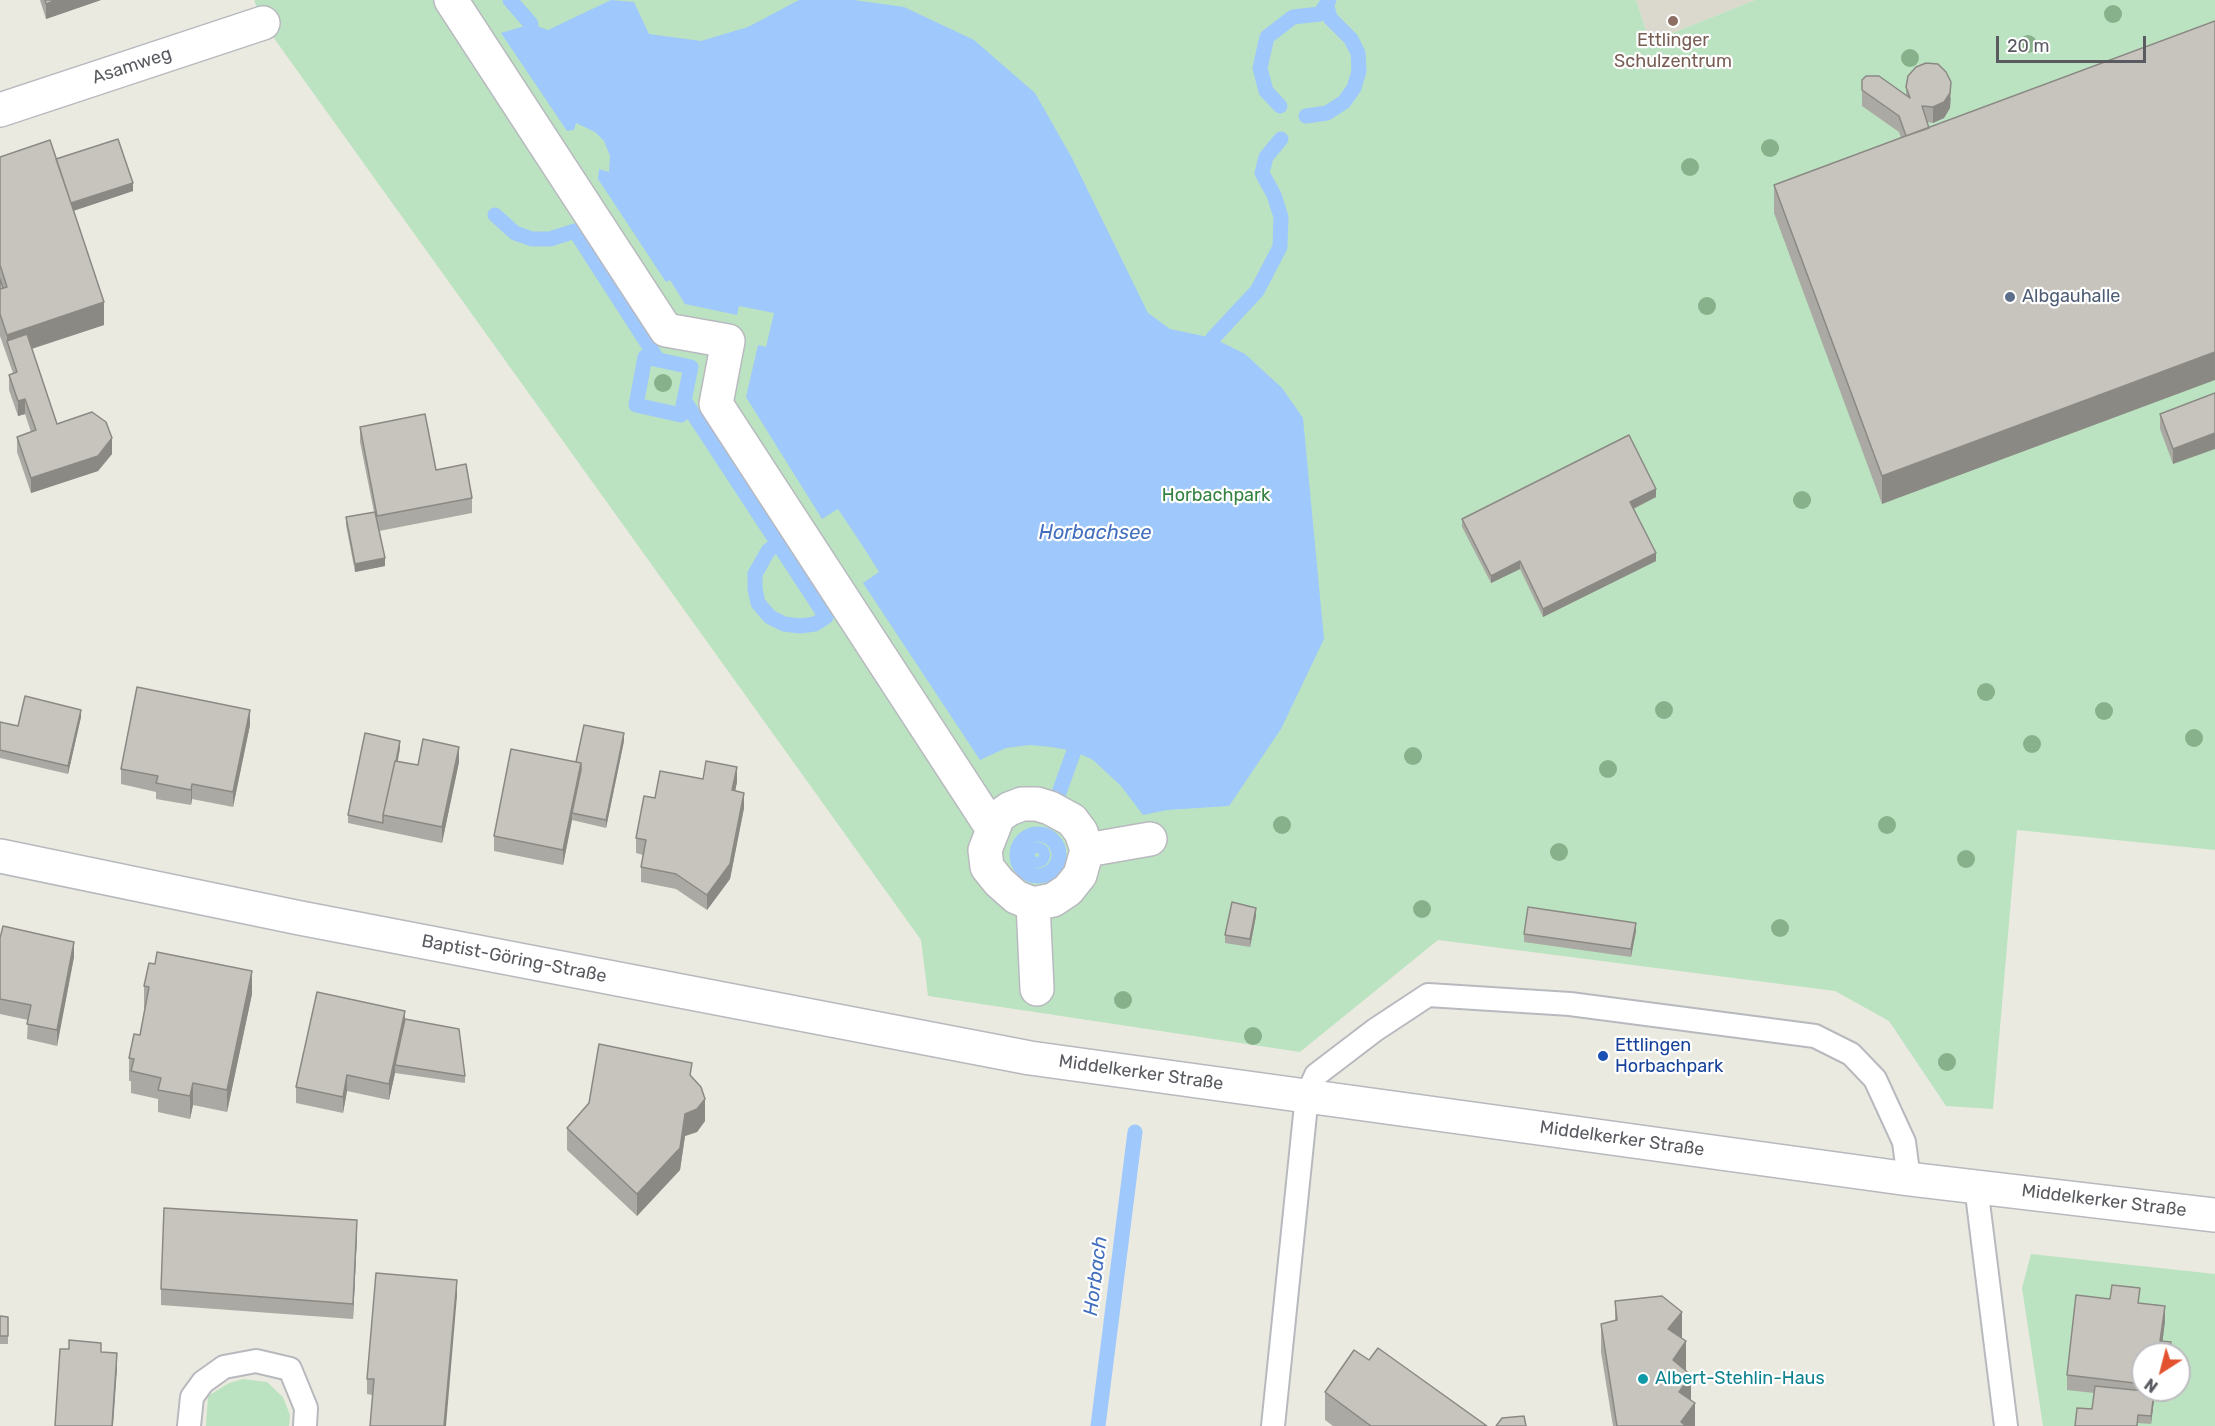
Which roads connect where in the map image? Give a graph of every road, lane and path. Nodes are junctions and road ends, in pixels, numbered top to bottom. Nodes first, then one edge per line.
1 (451, 0) edge
2 (263, 23) dead end
3 (0, 110) edge
4 (992, 828) junction
5 (1150, 839) dead end
6 (1087, 850) junction
7 (0, 856) edge
8 (1033, 904) junction
9 (1037, 988) dead end
10 (1030, 1058) joint
11 (1307, 1095) junction
12 (1909, 1179) junction
13 (1976, 1186) junction
14 (2215, 1215) edge
15 (189, 1426) edge
16 (305, 1426) edge
17 (1273, 1426) edge
18 (2006, 1426) edge

1 - 4 street
2 - 3 street, Asamweg
4 - 6 street
4 - 8 street
5 - 6 street
6 - 8 street
7 - 10 street, Baptist-Göring-Straße
8 - 9 street
10 - 11 street, Middelkerker Straße
11 - 12 street, Middelkerker Straße
11 - 12 lane
11 - 17 lane
12 - 13 street, Middelkerker Straße
13 - 14 street, Middelkerker Straße
13 - 18 lane
15 - 16 lane

